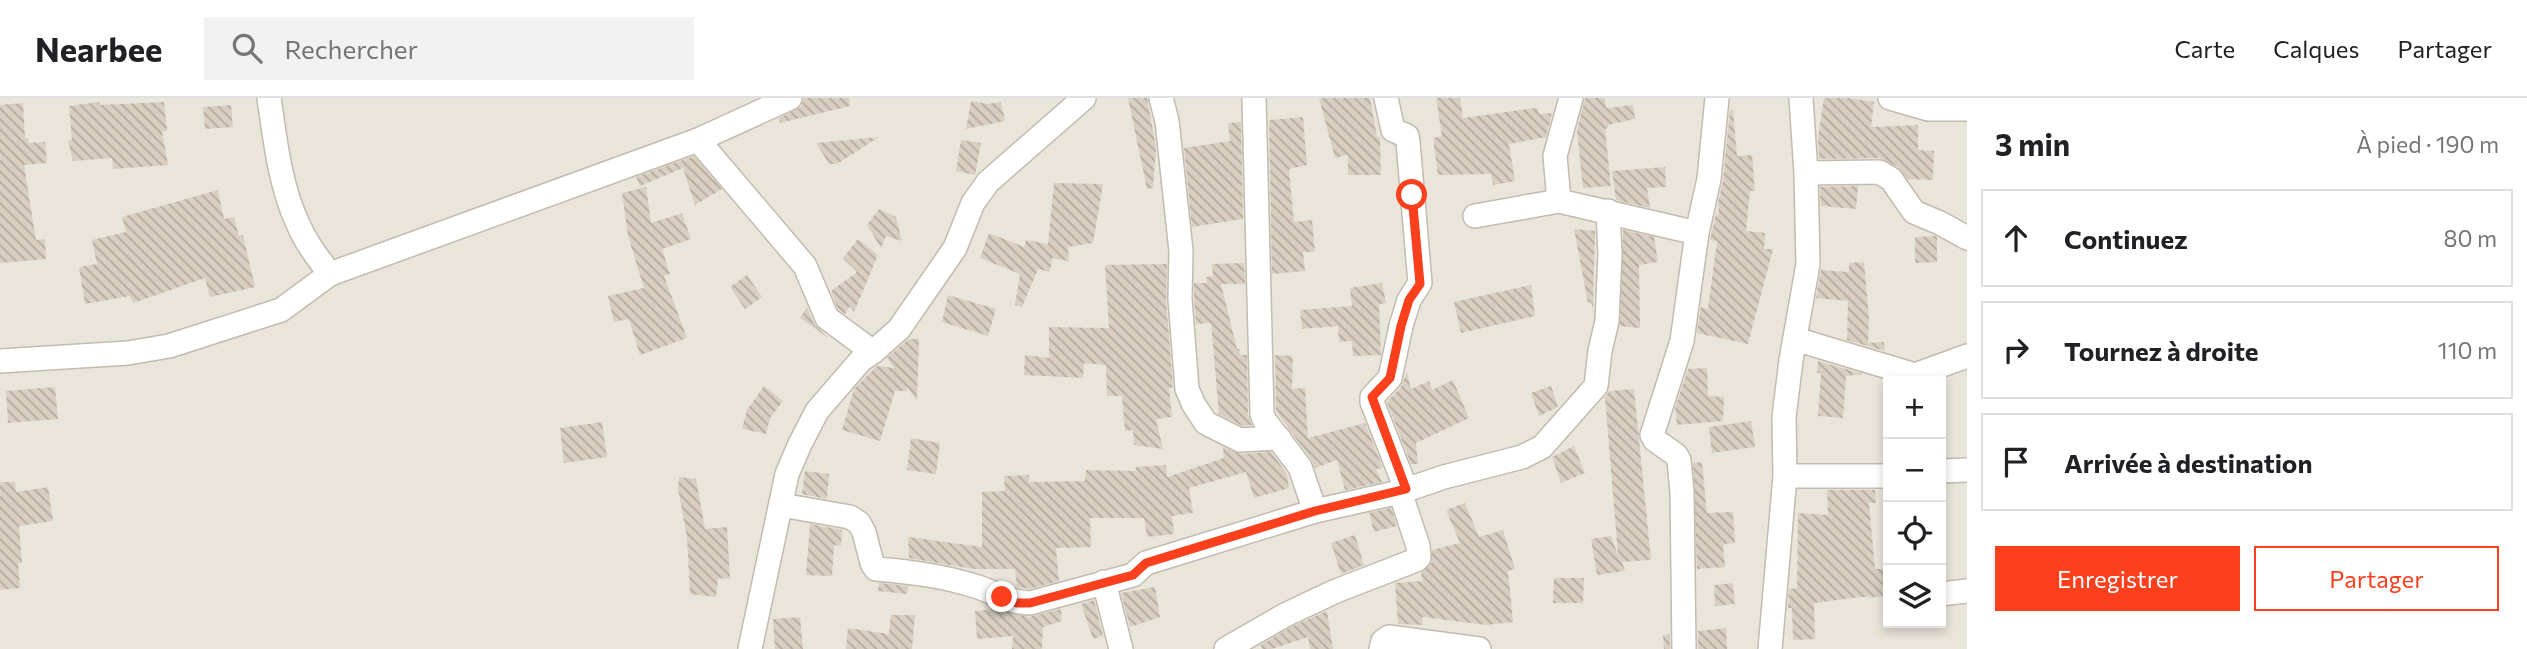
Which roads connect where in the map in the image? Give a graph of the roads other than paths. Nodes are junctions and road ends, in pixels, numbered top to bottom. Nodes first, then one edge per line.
1 (269, 98) edge
2 (790, 98) edge
3 (1084, 98) edge
4 (1161, 98) edge
5 (1254, 98) edge
6 (1386, 98) edge
7 (1570, 98) edge
8 (1717, 98) edge
9 (1801, 98) edge
10 (1890, 98) edge
11 (1967, 109) edge
12 (698, 140) junction
13 (1806, 173) junction
14 (1559, 201) junction
15 (1608, 211) junction
16 (1475, 216) dead end
17 (1697, 233) junction
18 (1967, 238) edge
19 (330, 274) junction
20 (1795, 339) junction
21 (873, 352) junction
22 (1967, 356) edge
23 (0, 361) edge
24 (1279, 438) junction
25 (1967, 470) edge
26 (1946, 471) edge
27 (1785, 476) junction
28 (1883, 476) edge
29 (1403, 490) junction
30 (781, 505) junction
31 (1315, 511) junction
32 (1104, 582) junction
33 (1967, 591) edge
34 (1946, 593) edge
35 (750, 649) edge
36 (1121, 649) edge
37 (1226, 649) edge
38 (1381, 649) edge
39 (1479, 649) edge
40 (1684, 649) edge
41 (1770, 649) edge

1 - 19 street
2 - 12 street
3 - 21 street
4 - 24 street
5 - 24 street
6 - 29 street
7 - 14 street
8 - 17 street
9 - 13 street
10 - 11 street
12 - 19 street
12 - 21 street
13 - 18 street
13 - 20 street
14 - 15 street
14 - 16 street
15 - 17 street
15 - 29 street
17 - 40 street
19 - 23 street
20 - 22 street
20 - 27 street
21 - 30 street
24 - 31 street
25 - 26 street
27 - 28 street
27 - 41 street
29 - 31 street
29 - 37 street
30 - 32 street
30 - 35 street
31 - 32 street
32 - 36 street
33 - 34 street
38 - 39 street

